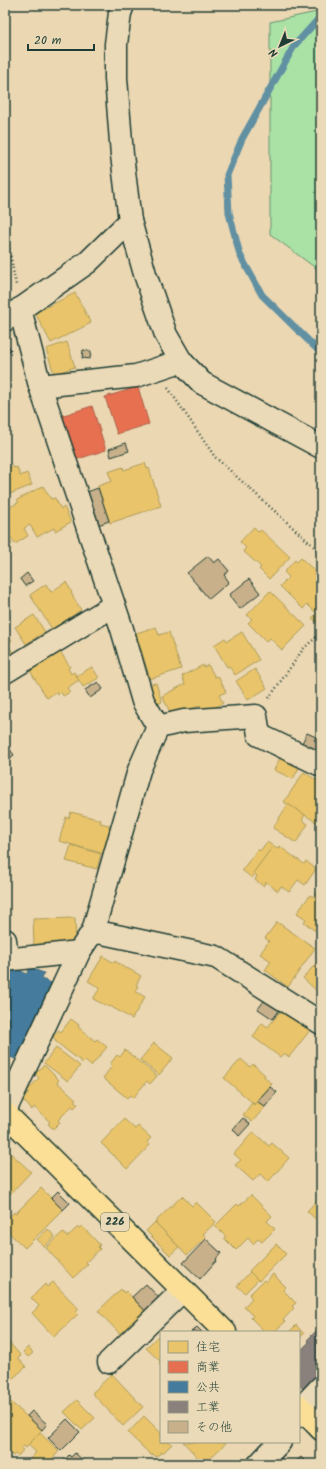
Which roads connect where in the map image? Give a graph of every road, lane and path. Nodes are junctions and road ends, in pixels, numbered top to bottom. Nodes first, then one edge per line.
1 (123, 5) edge
2 (5, 164) edge
3 (130, 222) junction
4 (5, 227) edge
5 (12, 314) edge
6 (180, 361) junction
7 (40, 386) junction
8 (321, 447) edge
9 (321, 554) edge
10 (113, 606) junction
11 (321, 633) edge
12 (5, 672) edge
13 (256, 716) junction
14 (158, 727) junction
15 (321, 765) edge
16 (92, 931) junction
17 (79, 952) junction
18 (6, 953) edge
19 (321, 1023) edge
20 (5, 1112) edge
21 (183, 1290) junction
22 (224, 1331) edge
23 (109, 1362) dead end
24 (321, 1387) edge
25 (300, 1410) edge
26 (321, 1428) edge
27 (279, 1443) edge
28 (259, 1464) edge

1 - 3 street
2 - 4 path
3 - 5 street
3 - 6 street
4 - 5 path
5 - 7 street
6 - 7 street
6 - 8 street
6 - 9 path
7 - 10 street
10 - 12 street
10 - 14 street
11 - 13 path
13 - 14 street
13 - 15 street
14 - 16 street
16 - 17 street
16 - 19 street
17 - 18 street
17 - 20 street
20 - 21 highway, 226
21 - 22 highway, 226
21 - 23 street
24 - 25 street
25 - 26 highway
27 - 28 street

